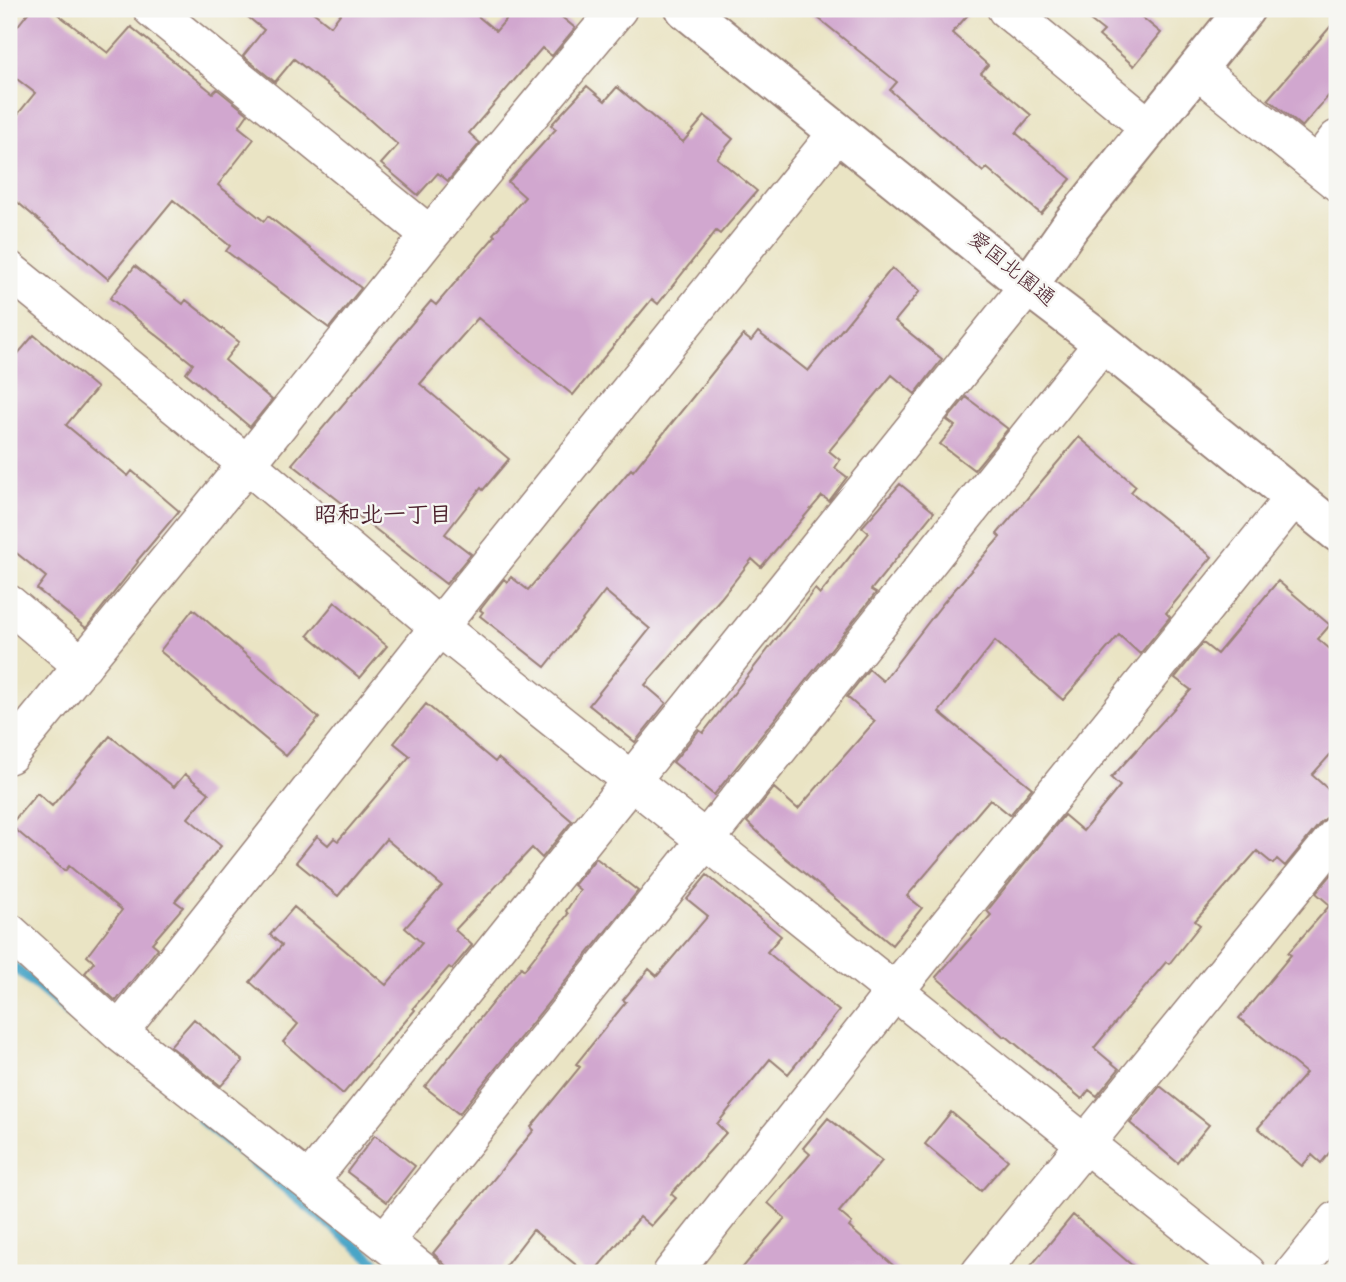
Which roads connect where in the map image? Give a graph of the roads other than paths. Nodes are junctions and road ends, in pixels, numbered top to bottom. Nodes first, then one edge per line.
1 (152, 9) edge
2 (618, 9) edge
3 (685, 9) edge
4 (1006, 9) edge
5 (1245, 9) edge
6 (1196, 69) junction
7 (1150, 128) junction
8 (838, 132) junction
9 (1330, 162) edge
10 (430, 235) junction
11 (9, 270) edge
12 (1027, 286) junction
13 (1104, 344) junction
14 (247, 464) junction
15 (1294, 497) junction
16 (1337, 532) edge
17 (9, 604) edge
18 (439, 627) junction
19 (83, 666) junction
20 (9, 755) edge
21 (632, 779) junction
22 (1337, 835) edge
23 (705, 840) junction
24 (9, 932) edge
25 (895, 991) junction
26 (120, 1032) junction
27 (1084, 1144) junction
28 (309, 1182) junction
29 (1337, 1220) edge
30 (385, 1241) junction
31 (424, 1273) edge
32 (672, 1273) edge
33 (980, 1273) edge
34 (1247, 1273) edge
35 (1294, 1273) edge

1 - 10 street
2 - 10 street
3 - 8 street, 愛国北園通
4 - 7 street
5 - 6 street
6 - 7 street
6 - 9 street
7 - 12 street
8 - 12 street, 愛国北園通
8 - 18 street
10 - 14 street
11 - 14 street
12 - 13 street, 愛国北園通
12 - 21 street
13 - 15 street, 愛国北園通
13 - 23 street
14 - 18 street
14 - 19 street
15 - 16 street, 愛国北園通
15 - 25 street
17 - 19 street
18 - 21 street
18 - 26 street
19 - 20 street
21 - 23 street
21 - 28 street
22 - 27 street
23 - 25 street
23 - 30 street
24 - 26 street
25 - 27 street
25 - 32 street
26 - 28 street
27 - 33 street
27 - 34 street
28 - 30 street
29 - 35 street
30 - 31 street

